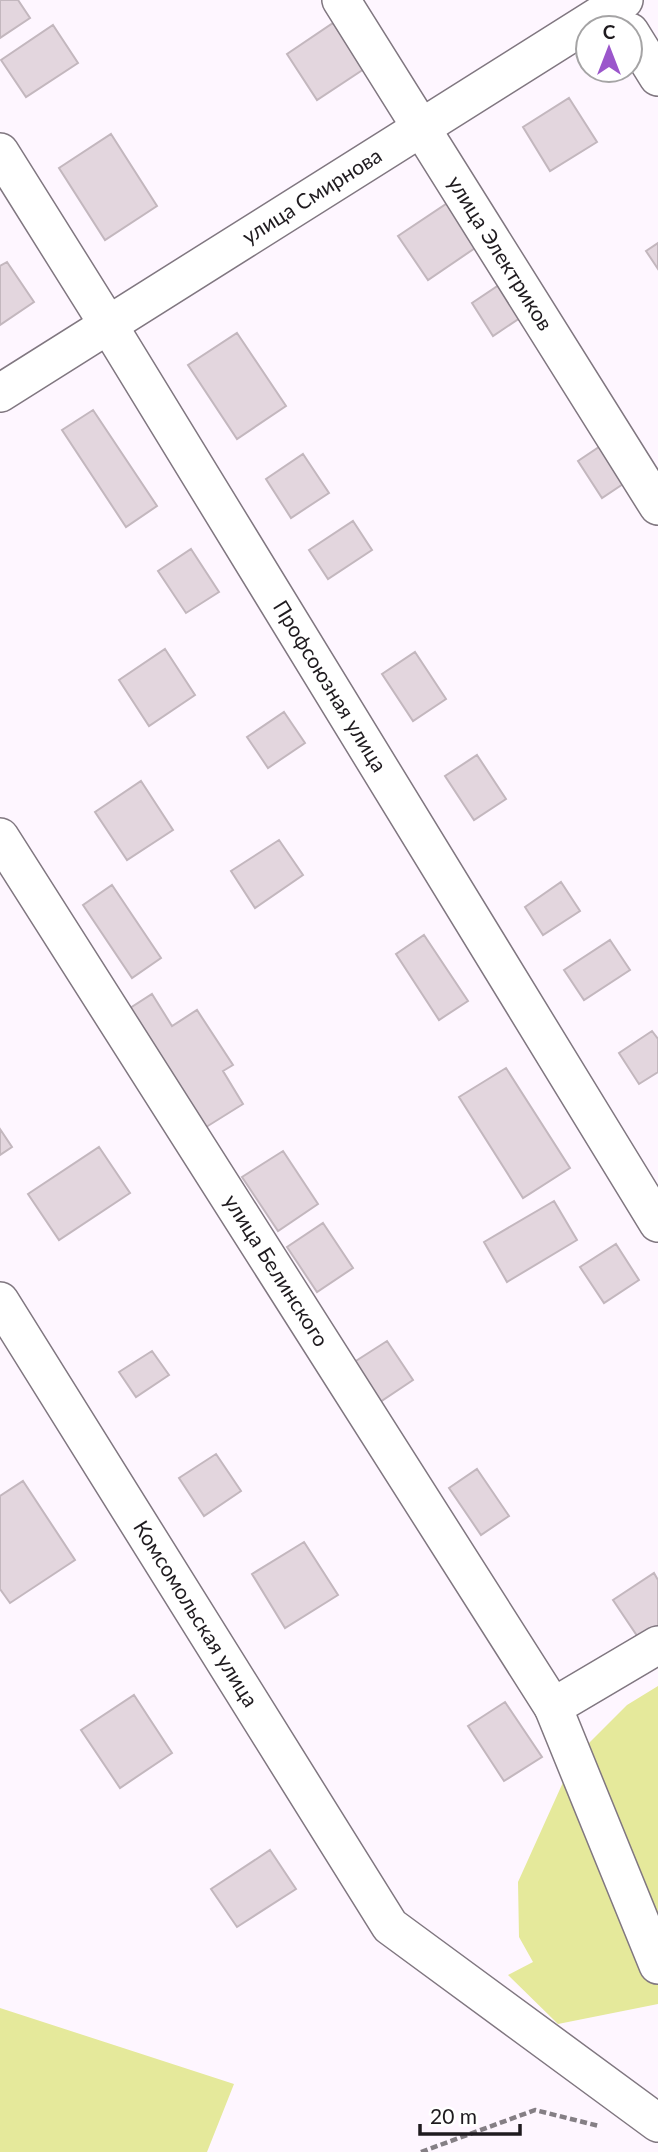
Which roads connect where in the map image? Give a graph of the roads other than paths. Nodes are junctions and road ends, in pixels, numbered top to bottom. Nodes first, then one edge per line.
1 (341, 0) edge
2 (621, 13) edge
3 (658, 77) edge
4 (419, 127) junction
5 (0, 152) edge
6 (109, 326) junction
7 (0, 393) edge
8 (658, 506) edge
9 (0, 837) edge
10 (658, 1223) edge
11 (0, 1301) edge
12 (658, 1645) edge
13 (553, 1707) junction
14 (658, 1965) edge
15 (658, 2123) edge

1 - 4 street, улица Электриков
2 - 3 street
2 - 4 street, улица Смирнова
4 - 6 street, улица Смирнова
4 - 8 street, улица Электриков
5 - 6 street, Профсоюзная улица
6 - 7 street, улица Смирнова
6 - 10 street, Профсоюзная улица
9 - 13 street, улица Белинского
11 - 15 street, Комсомольская улица
12 - 13 street
13 - 14 street, улица Белинского

